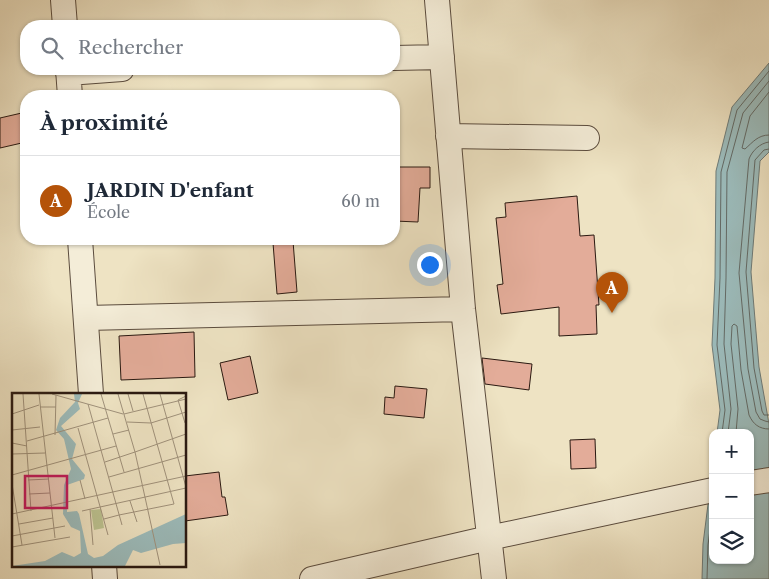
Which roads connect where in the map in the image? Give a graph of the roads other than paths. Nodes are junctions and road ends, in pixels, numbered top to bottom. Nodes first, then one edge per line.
1 (63, 0) edge
2 (437, 0) edge
3 (65, 20) edge
4 (442, 57) junction
5 (400, 58) edge
6 (90, 75) edge
7 (69, 79) edge
8 (448, 136) junction
9 (587, 138) dead end
10 (80, 245) edge
11 (463, 309) junction
12 (86, 318) junction
13 (91, 393) edge
14 (769, 480) edge
15 (754, 482) edge
16 (709, 491) edge
17 (489, 538) junction
18 (104, 566) edge
19 (104, 579) edge
20 (312, 579) edge
21 (494, 579) edge

1 - 3 street
2 - 4 street
4 - 5 street
4 - 8 street
6 - 7 street
8 - 9 street
8 - 11 street
10 - 12 street
11 - 12 street
11 - 17 street
12 - 13 street
14 - 15 street
16 - 17 street
17 - 20 street
17 - 21 street
18 - 19 street

